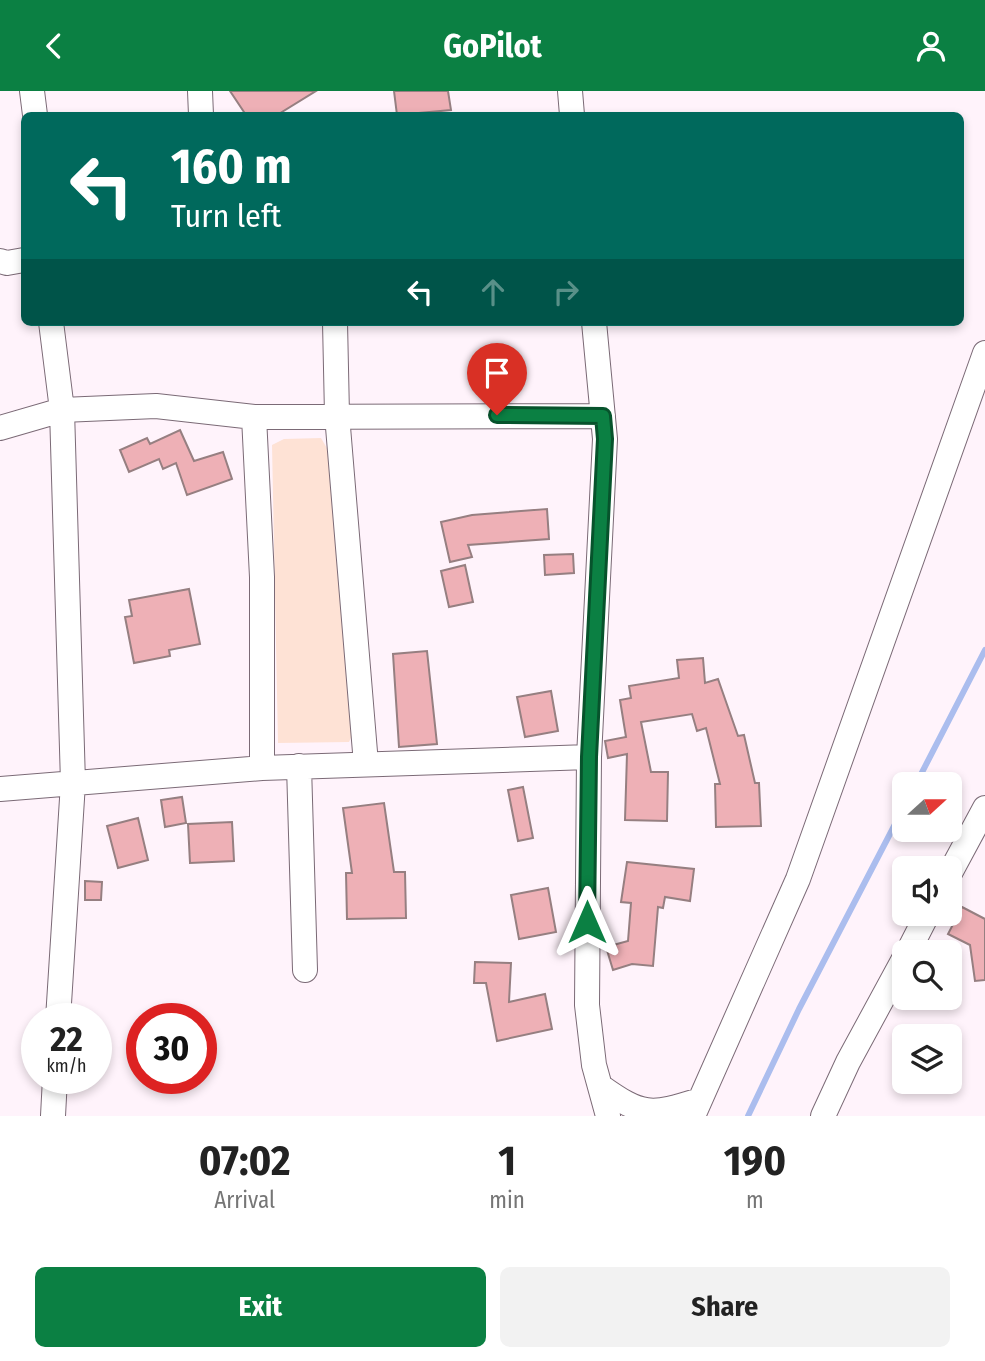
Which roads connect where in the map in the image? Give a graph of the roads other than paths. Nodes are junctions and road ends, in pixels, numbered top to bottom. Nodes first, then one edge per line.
1 (32, 91) edge
2 (200, 91) edge
3 (570, 91) edge
4 (35, 112) edge
5 (201, 112) edge
6 (572, 112) edge
7 (21, 260) edge
8 (0, 261) edge
9 (52, 326) edge
10 (335, 326) edge
11 (594, 326) edge
12 (985, 353) edge
13 (62, 410) junction
14 (337, 415) junction
15 (603, 416) junction
16 (254, 417) junction
17 (0, 428) edge
18 (589, 757) junction
19 (366, 764) junction
20 (299, 767) junction
21 (262, 768) junction
22 (73, 783) junction
23 (0, 789) edge
24 (985, 808) edge
25 (959, 856) edge
26 (305, 970) dead end
27 (892, 981) edge
28 (59, 1003) edge
29 (600, 1086) junction
30 (54, 1094) edge
31 (696, 1108) edge
32 (53, 1116) edge
33 (608, 1116) edge
34 (823, 1116) edge

1 - 4 street
2 - 5 street
3 - 6 street
7 - 8 street
9 - 13 street
10 - 14 street
11 - 15 street
12 - 31 street
13 - 16 street
13 - 17 street
13 - 22 street
14 - 15 street
14 - 16 street
14 - 19 street
15 - 18 street
16 - 21 street
18 - 19 street
18 - 29 street
19 - 20 street
20 - 21 street
20 - 26 street
21 - 22 street
22 - 23 street
22 - 28 street
24 - 25 street
27 - 34 street
29 - 31 street
29 - 33 street
30 - 32 street

